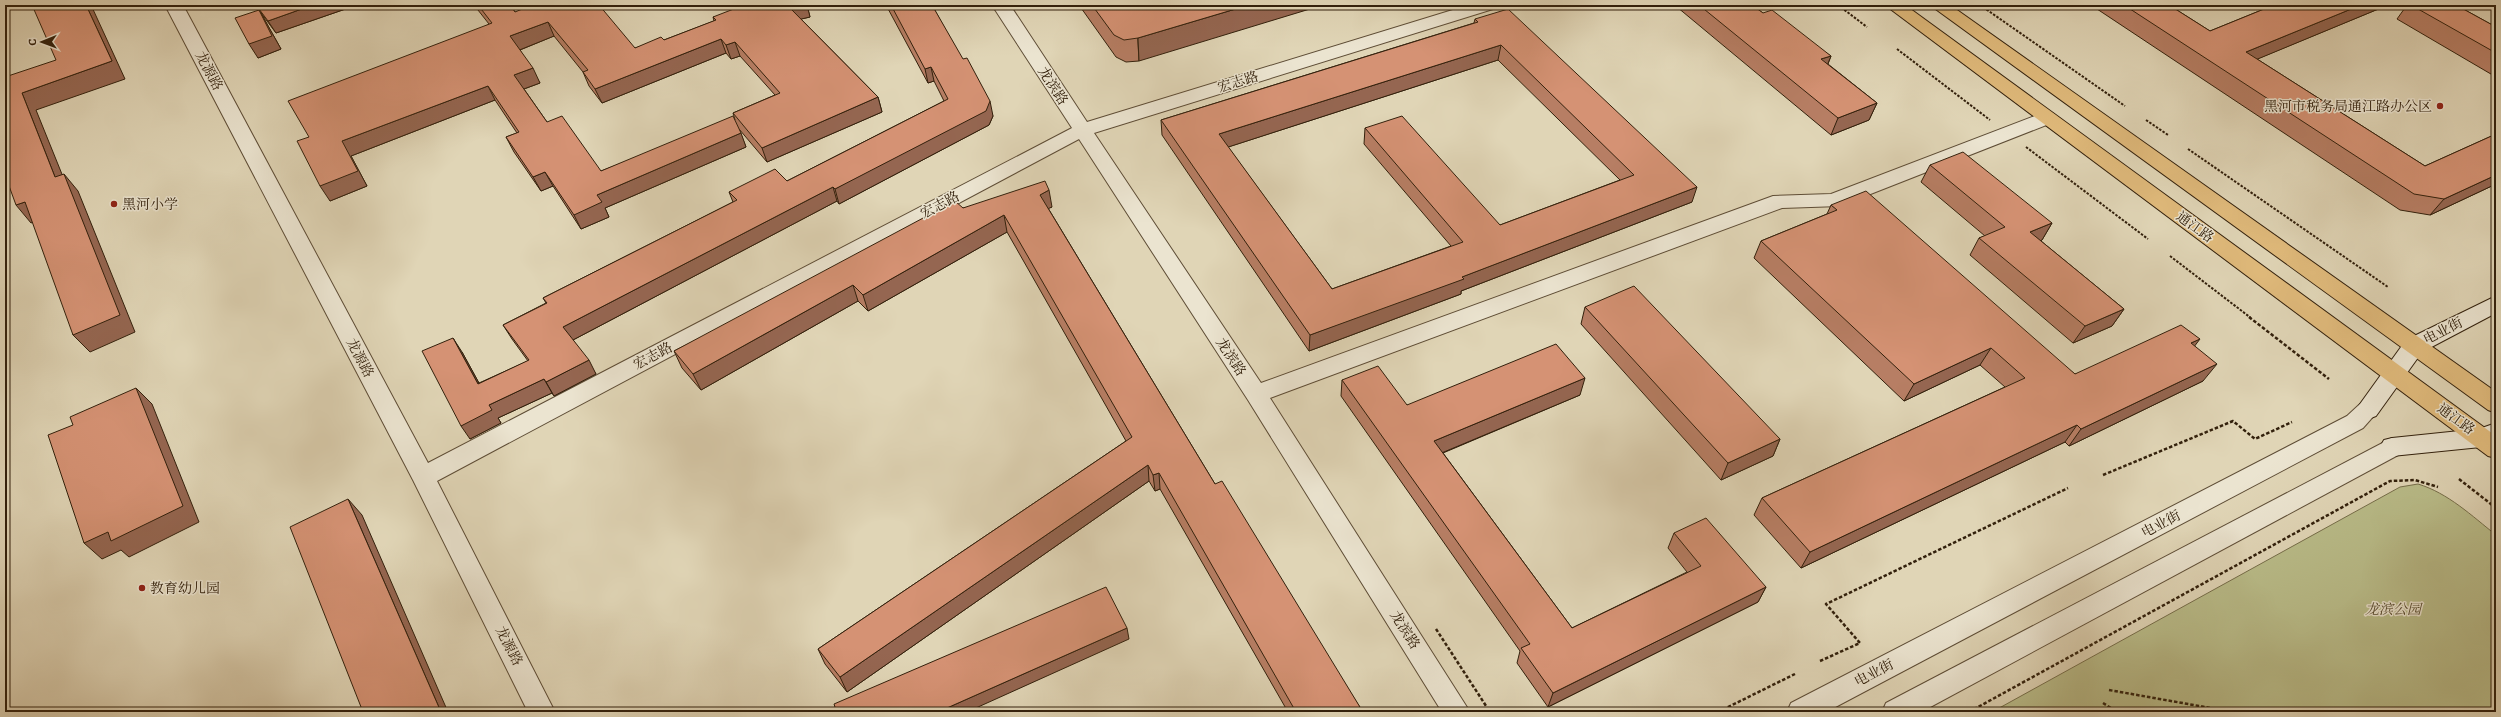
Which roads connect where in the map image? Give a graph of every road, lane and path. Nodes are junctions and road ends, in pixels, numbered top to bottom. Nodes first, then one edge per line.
1 (174, 5) edge
2 (1001, 5) edge
3 (1487, 5) edge
4 (1838, 5) edge
5 (1894, 5) edge
6 (1939, 5) edge
7 (1980, 5) edge
8 (1867, 27) dead end
9 (1897, 49) dead end
10 (2125, 106) dead end
11 (2047, 118) junction
12 (2146, 120) dead end
13 (1994, 123) dead end
14 (1082, 130) junction
15 (2168, 135) dead end
16 (2022, 144) dead end
17 (2188, 149) dead end
18 (2148, 240) dead end
19 (2170, 256) dead end
20 (2388, 287) dead end
21 (2496, 304) edge
22 (2414, 346) junction
23 (2395, 374) junction
24 (2329, 379) dead end
25 (1256, 394) junction
26 (2496, 404) edge
27 (2292, 422) dead end
28 (2491, 439) edge
29 (2103, 475) dead end
30 (423, 477) junction
31 (2459, 480) dead end
32 (2438, 487) dead end
33 (2068, 488) dead end
34 (2496, 508) edge
35 (1820, 661) dead end
36 (1795, 674) dead end
37 (2109, 690) dead end
38 (2103, 703) dead end
39 (542, 712) edge
40 (1457, 712) edge
41 (1718, 712) edge
42 (1800, 712) edge
43 (1895, 712) edge
44 (1969, 712) edge
45 (2117, 712) edge
46 (2233, 712) edge

1 - 30 street, 龙源路
2 - 14 street, 龙滨路
3 - 14 street, 宏志路
4 - 8 path
5 - 11 main road, 通江路
6 - 22 main road
7 - 10 path
9 - 13 path
11 - 23 main road, 通江路
11 - 25 street
12 - 15 path
14 - 25 street, 龙滨路
14 - 30 street, 宏志路
16 - 18 path
17 - 20 path
19 - 24 path
21 - 22 street, 电业街
22 - 23 street, 电业街
22 - 26 main road
23 - 28 main road, 通江路
23 - 42 street, 电业街
25 - 40 street, 龙滨路
27 - 29 path
28 - 43 street
30 - 39 street, 龙源路
31 - 34 path
32 - 44 path
33 - 35 path
36 - 41 path
37 - 46 path
38 - 45 path

